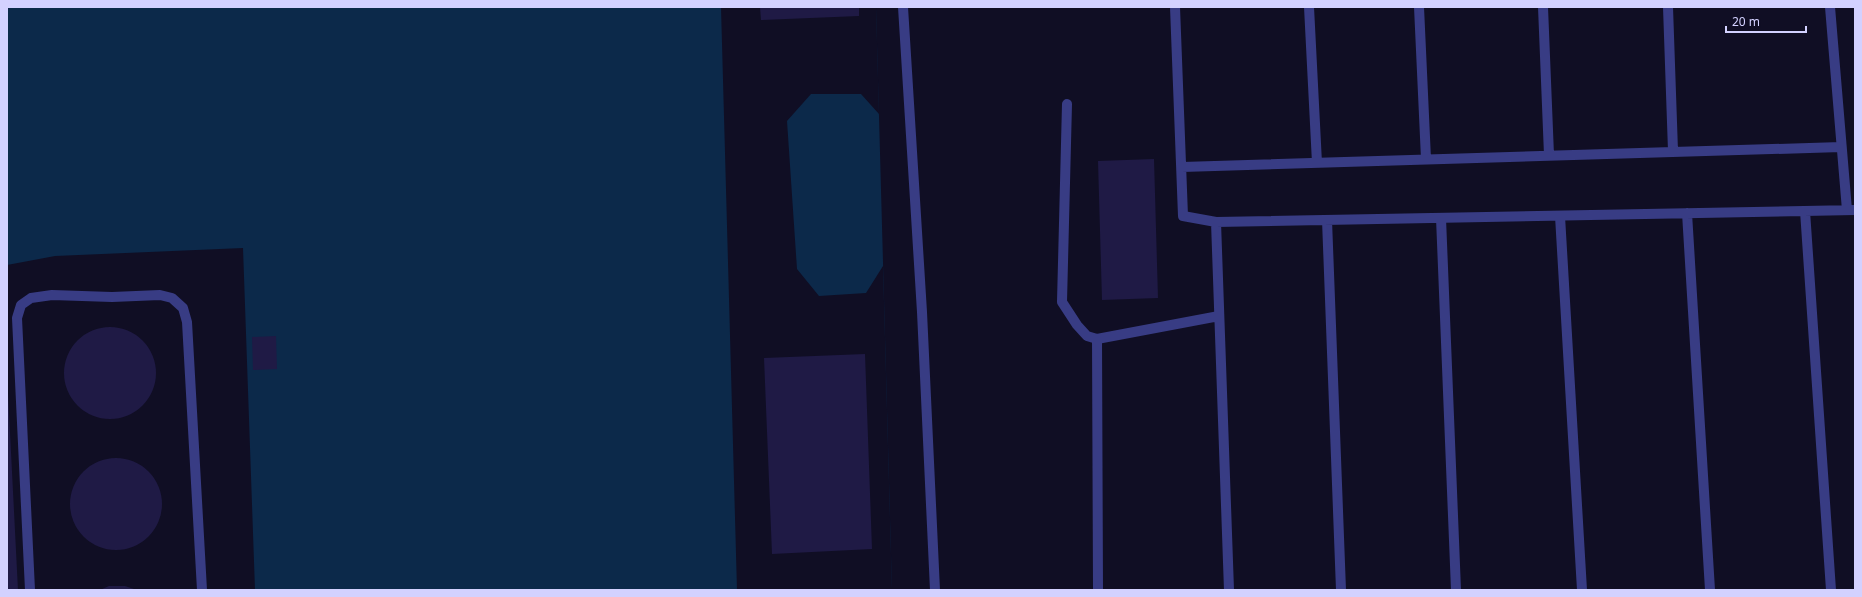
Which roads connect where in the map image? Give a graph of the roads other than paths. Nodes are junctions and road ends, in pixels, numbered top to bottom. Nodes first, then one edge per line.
1 (903, 7) edge
2 (1176, 7) edge
3 (1309, 7) edge
4 (1419, 7) edge
5 (1543, 7) edge
6 (1668, 7) edge
7 (1830, 7) edge
8 (1067, 104) dead end
9 (1841, 147) junction
10 (1673, 151) junction
11 (1549, 155) junction
12 (1426, 159) junction
13 (1317, 163) junction
14 (1182, 167) junction
15 (1851, 210) edge
16 (1805, 211) junction
17 (1687, 214) junction
18 (1560, 216) junction
19 (1441, 218) junction
20 (1327, 220) junction
21 (1216, 222) junction
22 (1219, 316) junction
23 (1097, 339) junction
24 (30, 590) edge
25 (202, 590) edge
26 (936, 590) edge
27 (1098, 590) edge
28 (1229, 590) edge
29 (1342, 590) edge
30 (1456, 590) edge
31 (1582, 590) edge
32 (1710, 590) edge
33 (1831, 590) edge

1 - 26 lane
2 - 14 lane
3 - 13 lane
4 - 12 lane
5 - 11 lane
6 - 10 lane
7 - 9 lane
8 - 23 lane
9 - 10 lane
9 - 15 lane
10 - 11 lane
11 - 12 lane
12 - 13 lane
13 - 14 lane
14 - 21 lane
15 - 16 lane
16 - 17 lane
16 - 33 lane
17 - 18 lane
17 - 32 lane
18 - 19 lane
18 - 31 lane
19 - 20 lane
19 - 30 lane
20 - 21 lane
20 - 29 lane
21 - 22 lane
22 - 23 lane
22 - 28 lane
23 - 27 lane
24 - 25 lane

